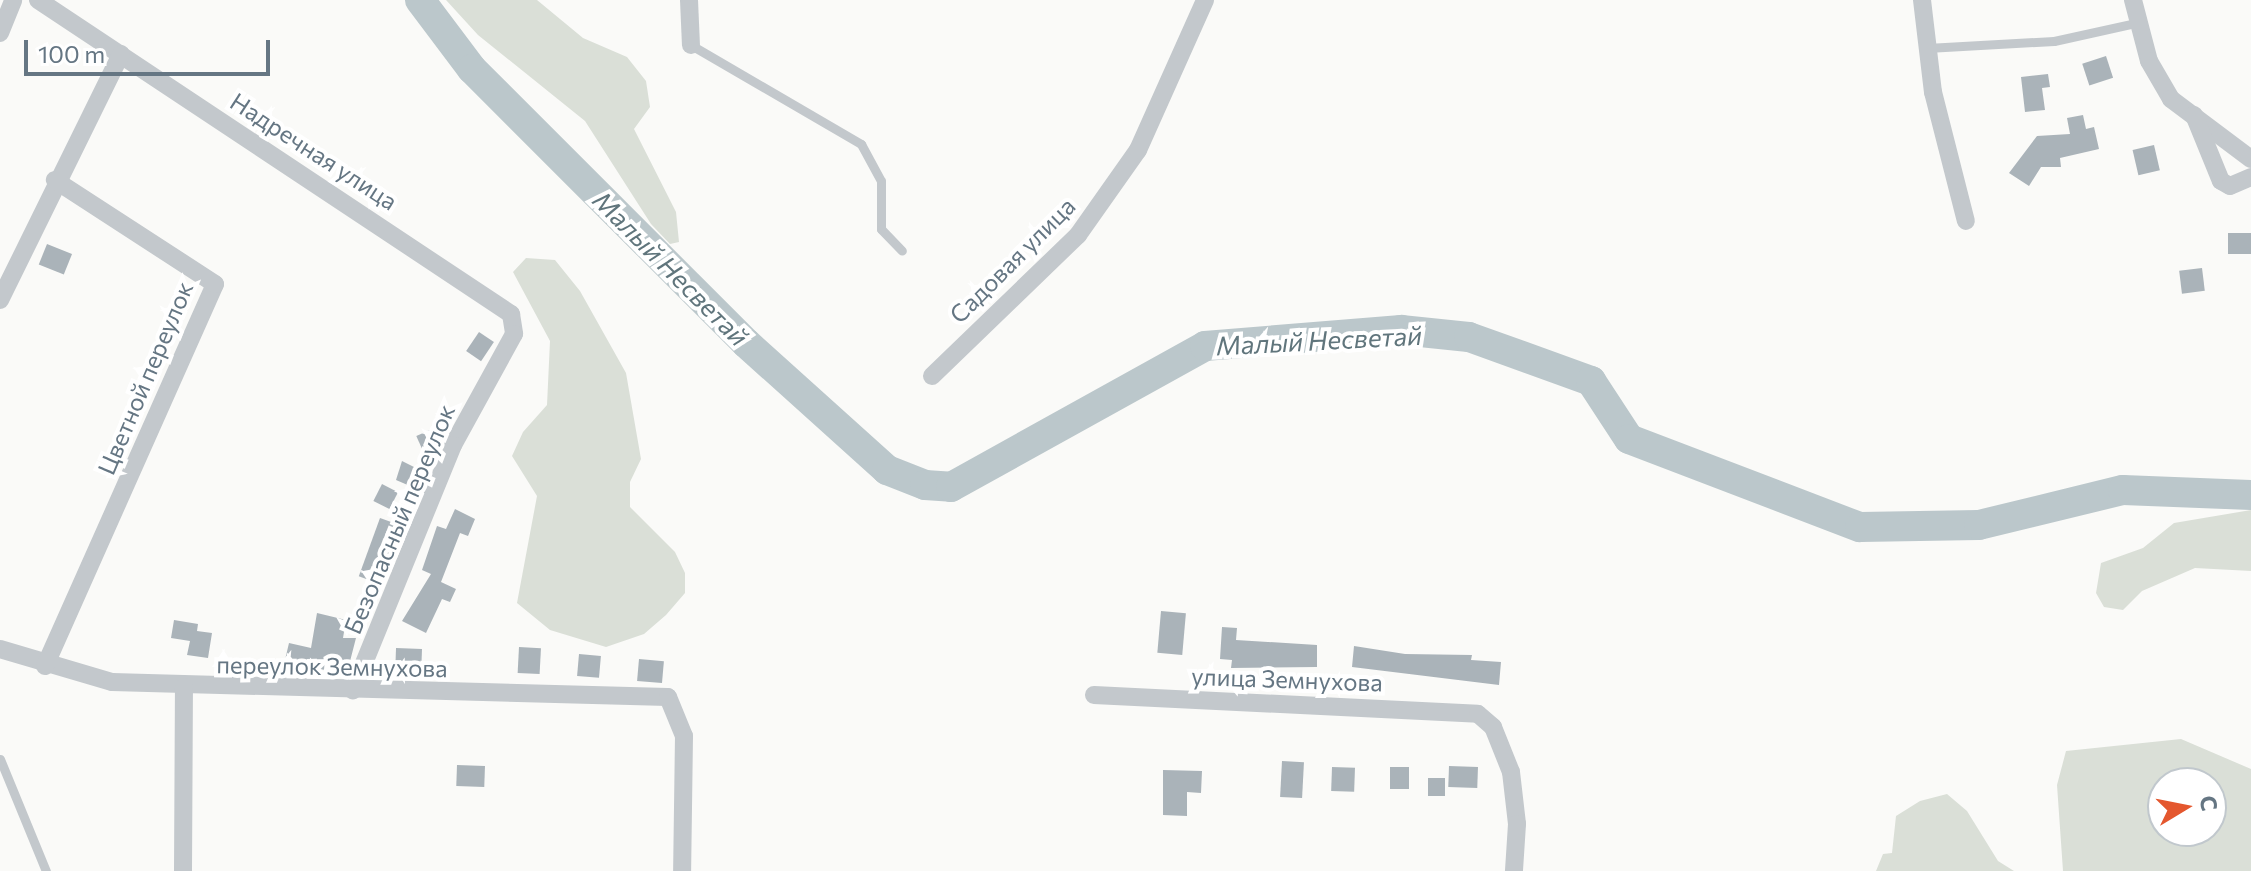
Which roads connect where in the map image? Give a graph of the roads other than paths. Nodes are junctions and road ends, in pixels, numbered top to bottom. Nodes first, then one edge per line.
1 (13, 0) edge
2 (38, 0) edge
3 (689, 0) edge
4 (1205, 0) edge
5 (1922, 0) edge
6 (2133, 0) edge
7 (2136, 23) junction
8 (0, 33) edge
9 (691, 45) joint
10 (1927, 48) junction
11 (121, 54) junction
12 (2194, 115) junction
13 (2251, 159) edge
14 (2251, 177) edge
15 (55, 180) junction
16 (1966, 221) dead end
17 (902, 251) dead end
18 (0, 300) edge
19 (515, 326) joint
20 (932, 376) dead end
21 (0, 649) edge
22 (45, 666) junction
23 (184, 687) junction
24 (353, 690) junction
25 (1094, 695) dead end
26 (0, 759) edge
27 (46, 871) edge
28 (183, 871) edge
29 (682, 871) edge
30 (1514, 871) edge

1 - 8 street
2 - 11 street, Надречная улица
3 - 9 street
4 - 20 street, Садовая улица
5 - 10 street
6 - 7 street
7 - 10 lane
7 - 12 street
9 - 17 lane
10 - 16 street
11 - 15 street
11 - 19 street, Надречная улица
12 - 13 street
12 - 14 street
15 - 18 street
15 - 22 street, Цветной переулок
19 - 24 street, Безопасный переулок
21 - 22 street, переулок Земнухова
22 - 23 street, переулок Земнухова
23 - 24 street, переулок Земнухова
23 - 28 street
24 - 29 street, переулок Земнухова
25 - 30 street, улица Земнухова
26 - 27 lane

